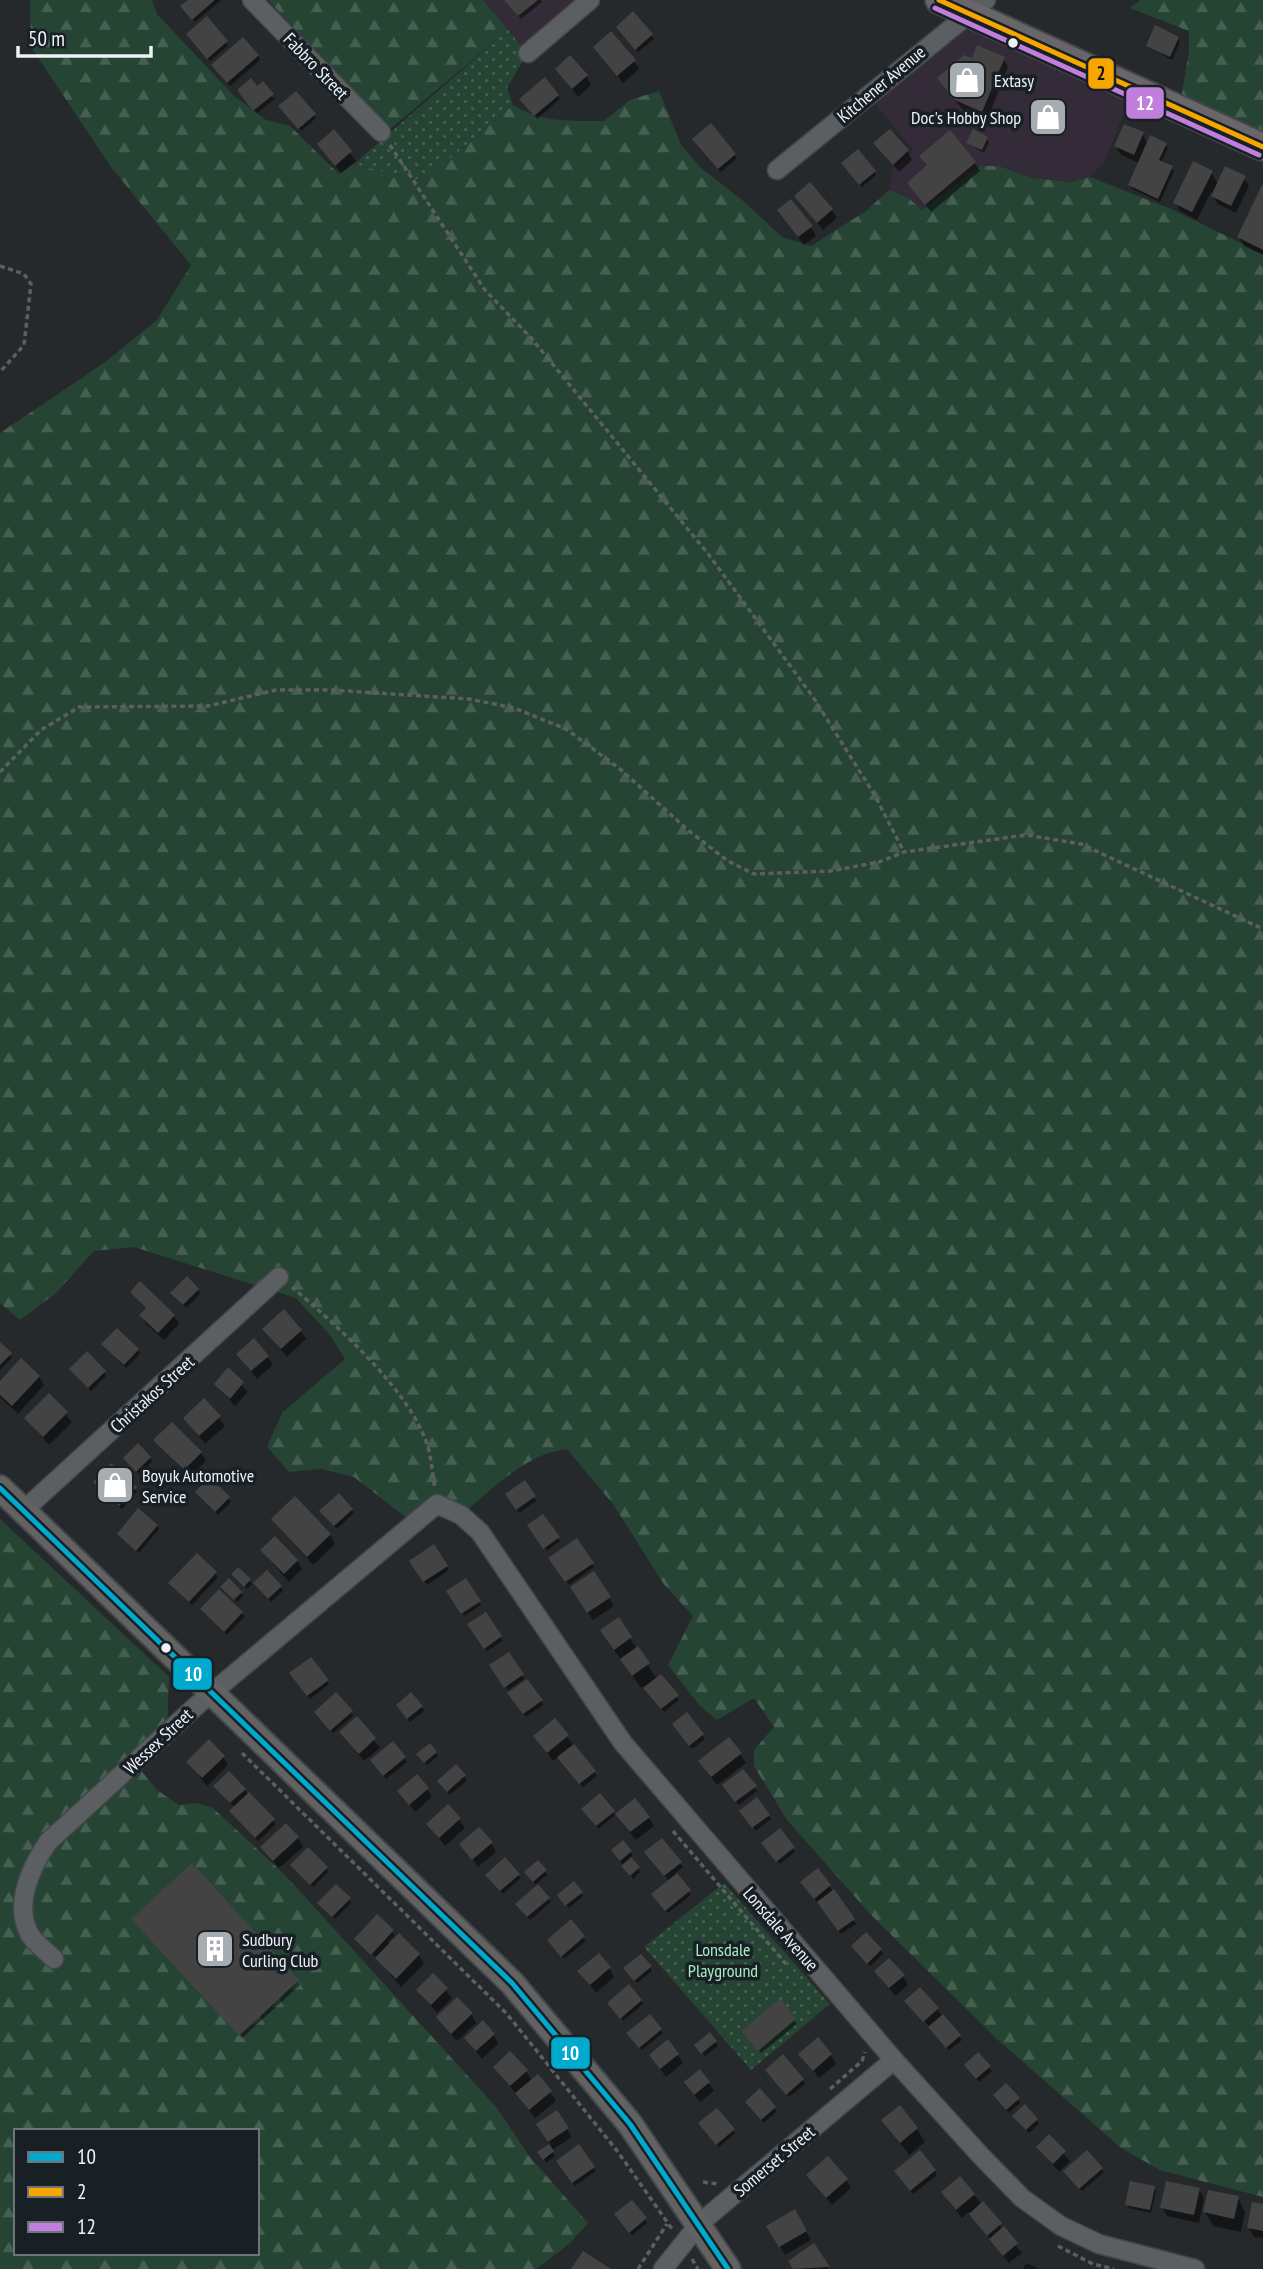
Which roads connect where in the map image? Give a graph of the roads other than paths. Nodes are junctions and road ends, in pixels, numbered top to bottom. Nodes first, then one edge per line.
1 (252, 0) edge
2 (590, 0) edge
3 (939, 0) edge
4 (977, 7) edge
5 (528, 53) dead end
6 (381, 132) road end
7 (1263, 147) edge
8 (777, 170) dead end
9 (279, 1278) road end
10 (0, 1488) edge
11 (437, 1504) joint
12 (24, 1510) junction
13 (214, 1692) junction
14 (54, 1959) dead end
15 (894, 2060) junction
16 (700, 2223) junction
17 (663, 2269) edge
18 (728, 2269) edge
19 (1195, 2269) edge

1 - 6 street, Fabbro Street
2 - 5 street
3 - 4 main road
4 - 7 main road
4 - 8 street, Kitchener Avenue
9 - 12 street, Christakos Street
10 - 12 main road
11 - 13 street, Wessex Street
11 - 15 street, Lonsdale Avenue
12 - 13 main road
13 - 14 street, Wessex Street
13 - 16 main road
15 - 16 street, Somerset Street
15 - 19 street, Lonsdale Avenue
16 - 17 street, Somerset Street
16 - 18 main road

